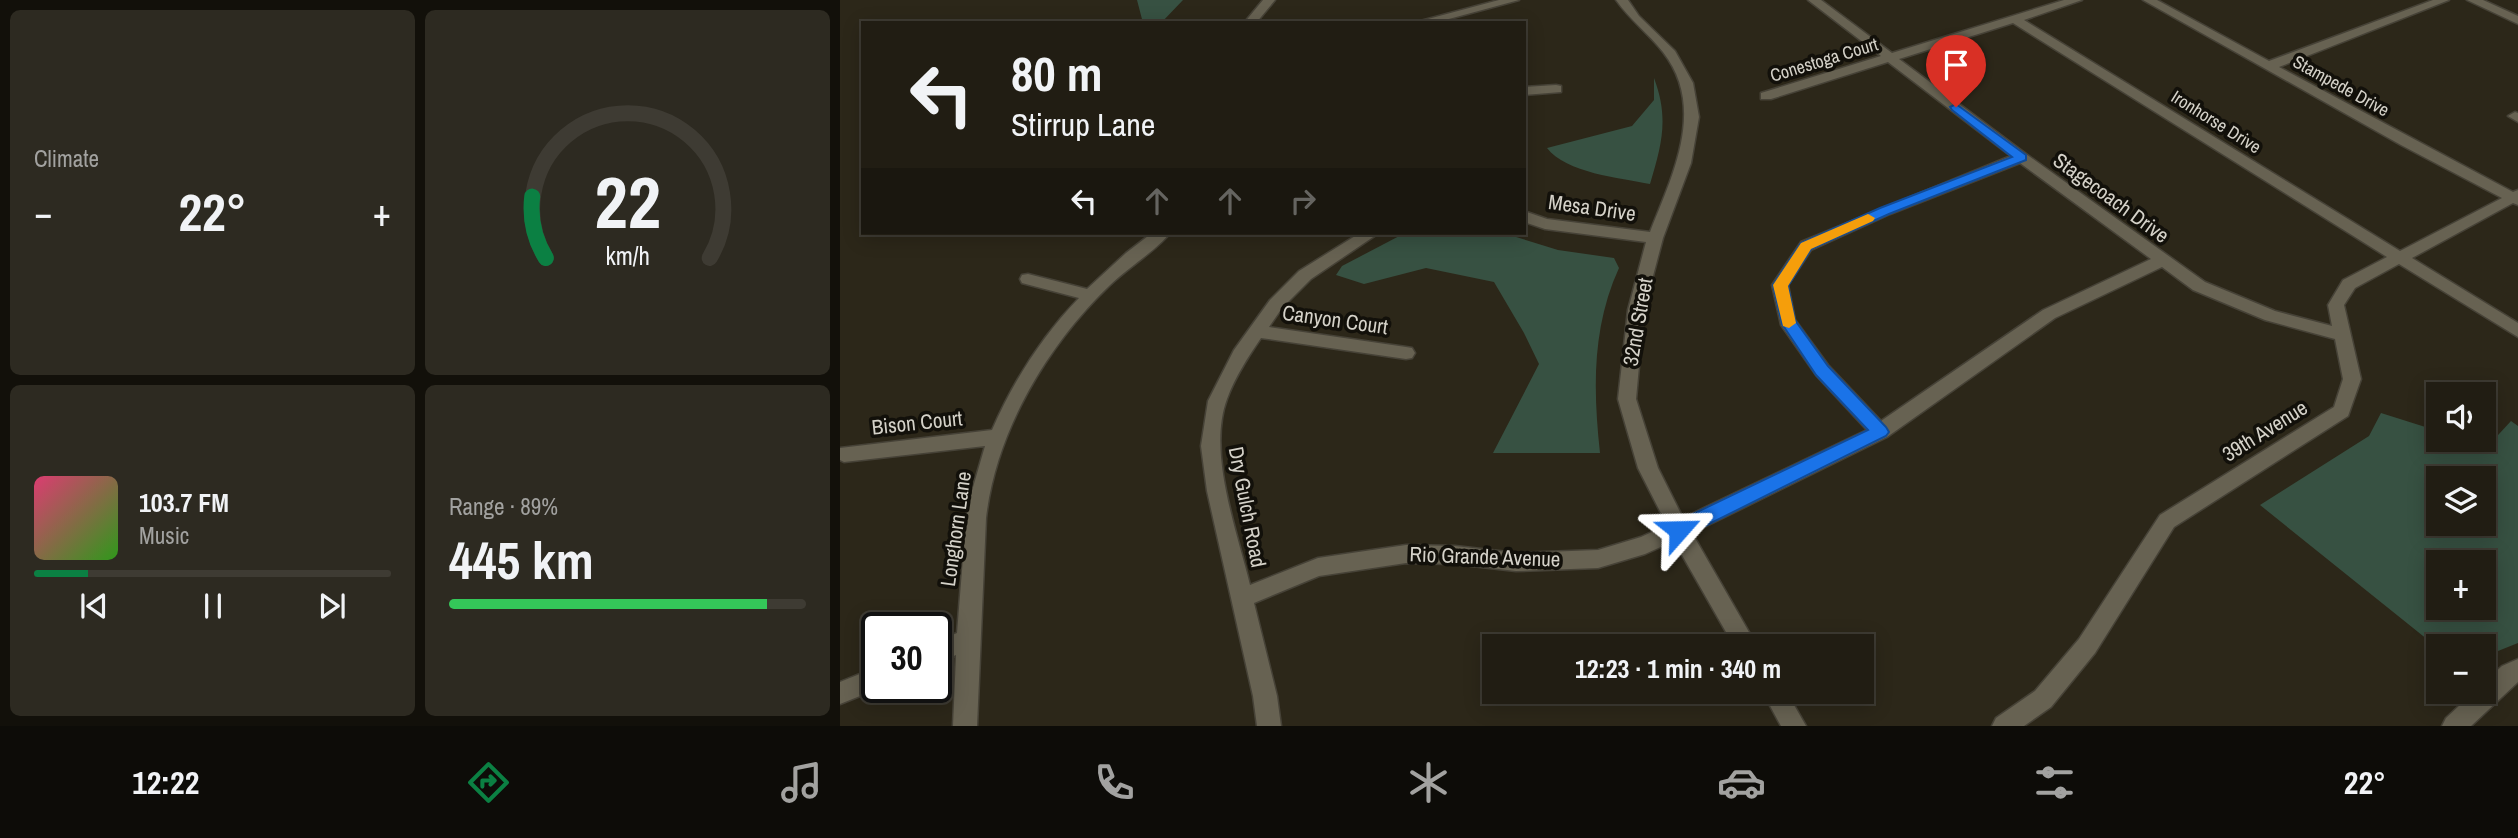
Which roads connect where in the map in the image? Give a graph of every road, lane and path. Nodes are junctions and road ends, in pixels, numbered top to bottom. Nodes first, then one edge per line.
1 (1269, 0) edge
2 (1513, 0) edge
3 (1622, 0) edge
4 (1814, 0) edge
5 (2076, 0) edge
6 (2149, 0) edge
7 (2443, 0) edge
8 (2473, 0) edge
9 (2016, 20) junction
10 (2518, 20) edge
11 (1252, 21) edge
12 (1427, 21) edge
13 (1892, 57) junction
14 (2269, 66) junction
15 (1556, 89) dead end
16 (1526, 90) edge
17 (1766, 96) dead end
18 (2021, 158) junction
19 (2516, 198) edge
20 (1526, 217) edge
21 (1160, 235) edge
22 (1368, 235) edge
23 (1655, 237) junction
24 (2397, 257) junction
25 (2161, 261) junction
26 (1028, 279) dead end
27 (1089, 295) junction
28 (1257, 331) junction
29 (2518, 331) edge
30 (2341, 334) junction
31 (1406, 353) dead end
32 (1880, 432) junction
33 (996, 437) junction
34 (844, 454) dead end
35 (1679, 530) junction
36 (1243, 597) junction
37 (1739, 634) edge
38 (967, 640) junction
39 (952, 646) edge
40 (2518, 670) edge
41 (861, 684) edge
42 (840, 693) edge
43 (1781, 704) edge
44 (965, 726) edge
45 (1269, 726) edge
46 (1794, 726) edge
47 (2004, 726) edge
48 (2454, 726) edge

1 - 11 street
2 - 12 street
3 - 23 street, 32nd Street
4 - 13 street, Stagecoach Drive
5 - 9 street, Conestoga Court
6 - 14 street, Stampede Drive
7 - 14 street
8 - 10 street
9 - 13 street, Conestoga Court
9 - 24 street, Ironhorse Drive
13 - 17 street, Conestoga Court
13 - 18 street, Stagecoach Drive
14 - 19 street, Stampede Drive
15 - 16 street
18 - 25 street, Stagecoach Drive
18 - 32 street
19 - 24 street, 39th Avenue
20 - 23 street, Mesa Drive
21 - 27 street, Longhorn Lane
22 - 28 street, Dry Gulch Road
23 - 35 street, 32nd Street
24 - 29 street, Ironhorse Drive
24 - 30 street, 39th Avenue
25 - 30 street, Stagecoach Drive
25 - 32 street, Rio Grande Avenue
26 - 27 street
27 - 33 street, Longhorn Lane
28 - 31 street, Canyon Court
28 - 36 street, Dry Gulch Road
30 - 47 street, 39th Avenue
32 - 35 street, Rio Grande Avenue
33 - 34 street, Bison Court
33 - 38 street, Longhorn Lane
35 - 36 street, Rio Grande Avenue
35 - 37 street, 32nd Street
36 - 45 street, Dry Gulch Road
38 - 39 street
38 - 44 street, Longhorn Lane
40 - 48 street
41 - 42 street
43 - 46 street

